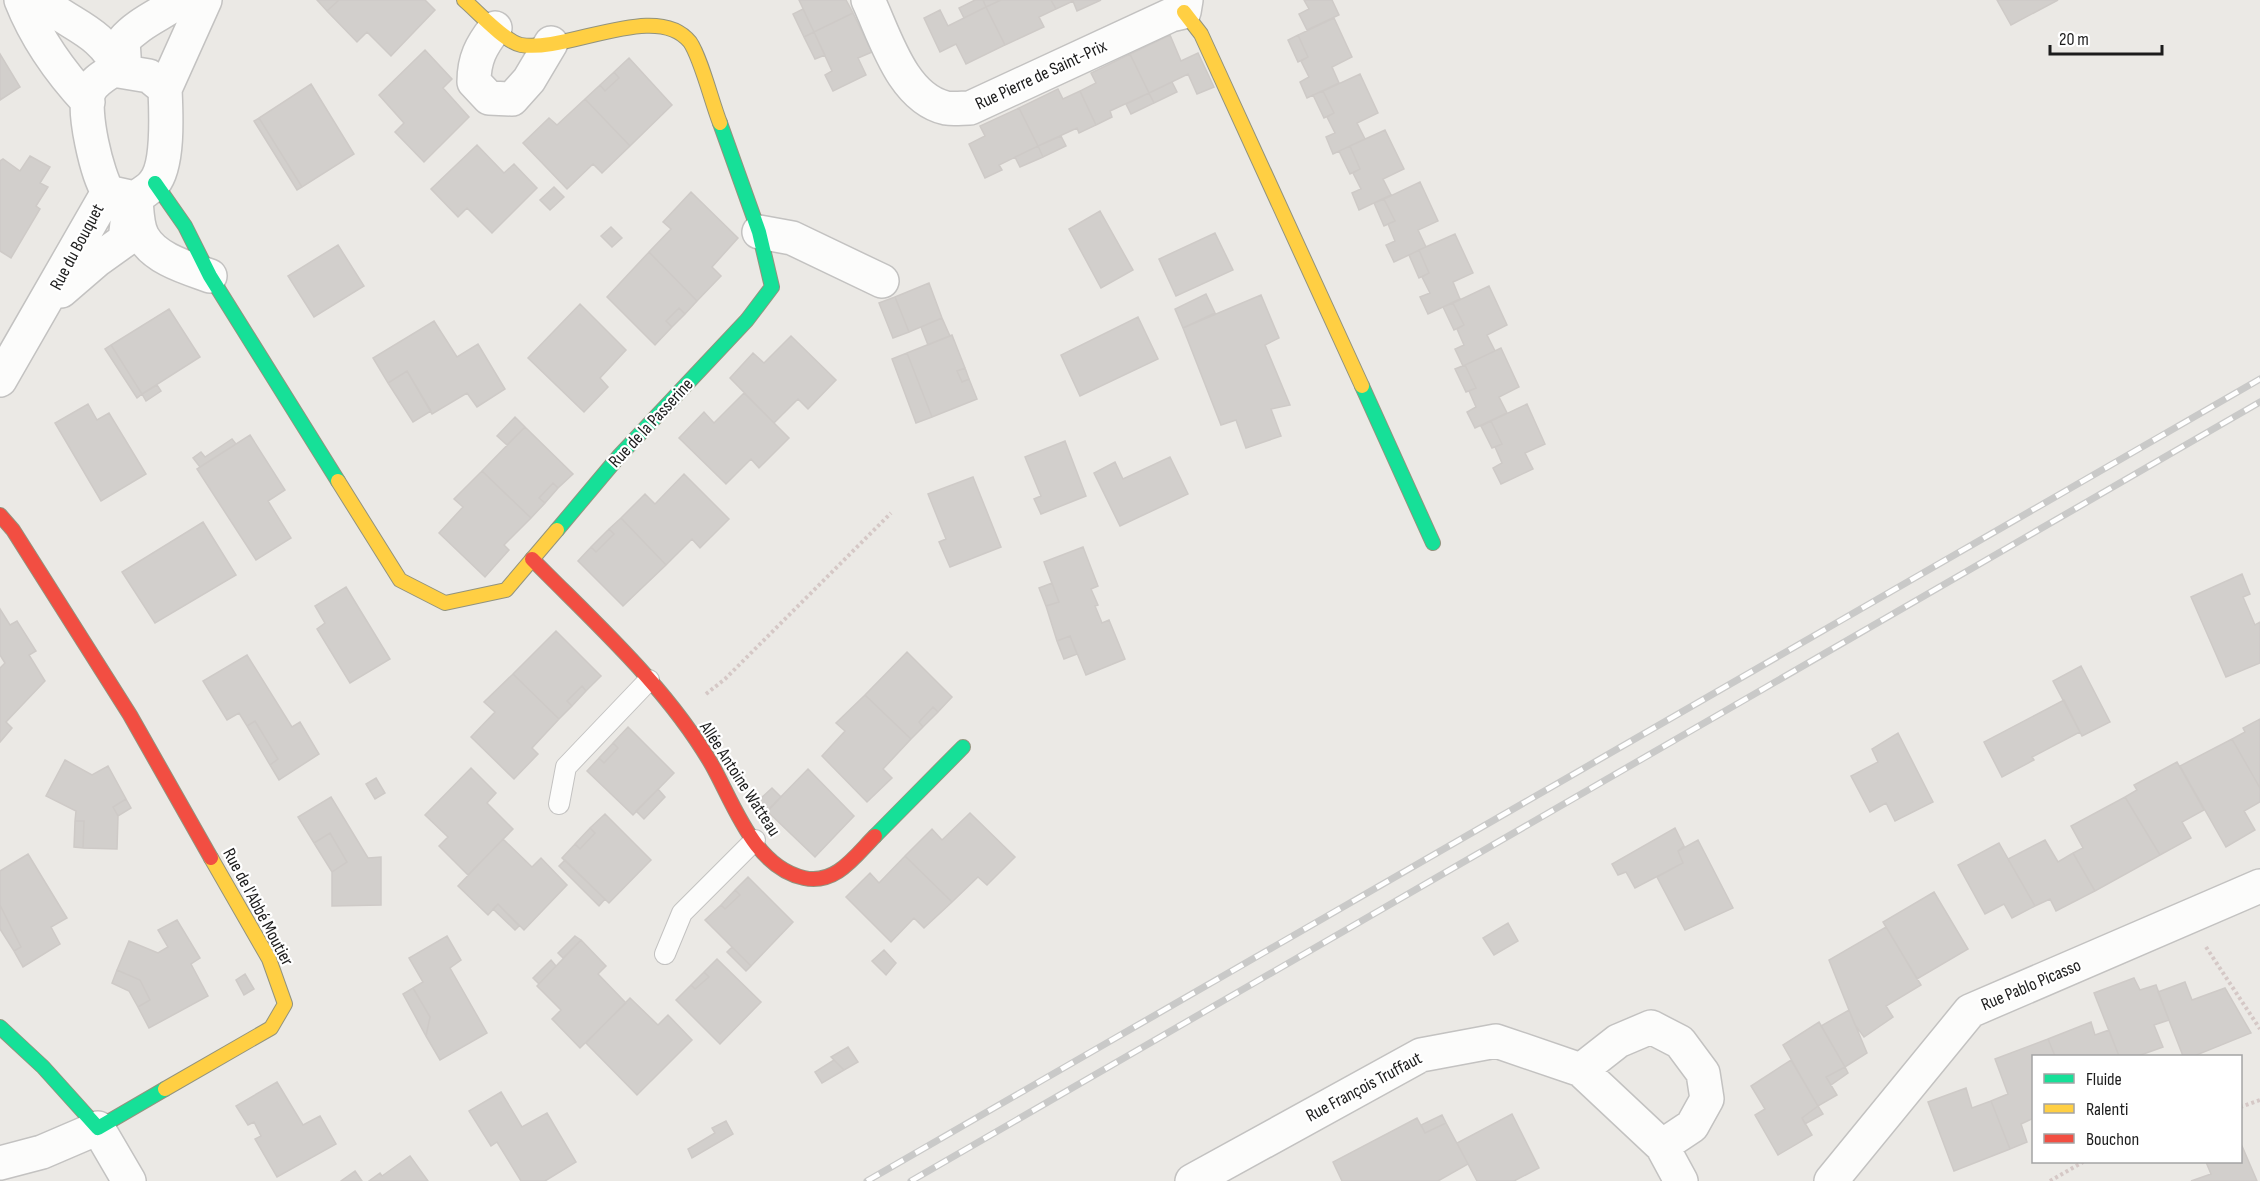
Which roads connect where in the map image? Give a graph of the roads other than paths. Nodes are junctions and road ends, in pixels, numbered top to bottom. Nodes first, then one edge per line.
1 (21, 0) edge
2 (40, 0) edge
3 (181, 0) edge
4 (205, 0) edge
5 (464, 0) edge
6 (868, 0) edge
7 (1185, 6) edge
8 (495, 28) junction
9 (551, 43) junction
10 (122, 71) junction
11 (165, 89) junction
12 (87, 102) junction
13 (132, 193) junction
14 (759, 232) junction
15 (210, 276) joint
16 (882, 281) dead end
17 (0, 381) edge
18 (0, 515) edge
19 (1433, 543) dead end
20 (532, 559) junction
21 (649, 680) junction
22 (963, 747) dead end
23 (559, 804) dead end
24 (755, 840) junction
25 (2260, 886) edge
26 (665, 954) dead end
27 (0, 1027) edge
28 (1581, 1070) junction
29 (98, 1128) junction
30 (1662, 1146) junction
31 (0, 1163) edge
32 (129, 1181) edge
33 (1192, 1181) edge
34 (1681, 1181) edge
35 (1831, 1181) edge

1 - 12 street
2 - 10 street
3 - 10 street
4 - 11 street
5 - 8 street, Rue de la Passerine
6 - 7 street, Rue Pierre de Saint-Prix
7 - 19 street
8 - 9 street, Rue de la Passerine
8 - 9 street
9 - 14 street, Rue de la Passerine
10 - 11 street
10 - 12 street
11 - 13 street
12 - 13 street
13 - 15 street, Rue de la Passerine
13 - 17 street, Rue du Bouquet
14 - 16 street
14 - 20 street, Rue de la Passerine
15 - 20 street, Rue de la Passerine
18 - 29 street, Rue de l'Abbé Moutier
20 - 21 street, Allée Antoine Watteau
21 - 23 lane
21 - 24 street, Allée Antoine Watteau
22 - 24 street, Allée Antoine Watteau
24 - 26 lane
25 - 35 street, Rue Pablo Picasso
27 - 29 street
28 - 30 street, Rue François Truffaut
28 - 30 street
28 - 33 street, Rue François Truffaut
29 - 31 street
29 - 32 street
30 - 34 street, Rue François Truffaut

